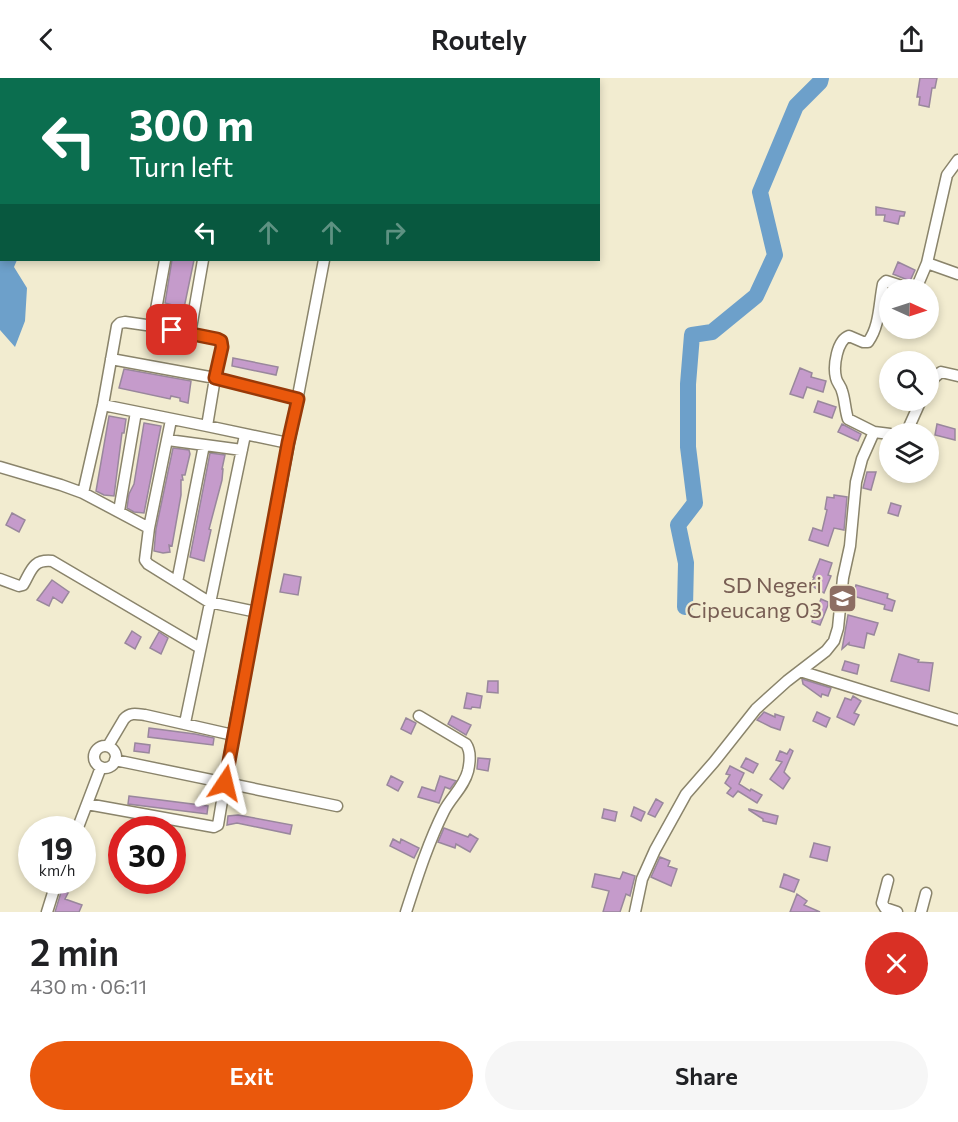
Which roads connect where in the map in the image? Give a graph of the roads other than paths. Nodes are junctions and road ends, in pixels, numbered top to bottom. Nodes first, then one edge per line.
1 (958, 160) edge
2 (165, 261) edge
3 (203, 261) edge
4 (324, 261) edge
5 (927, 263) junction
6 (958, 274) edge
7 (153, 326) junction
8 (190, 334) junction
9 (111, 359) junction
10 (939, 373) edge
11 (958, 376) edge
12 (215, 378) junction
13 (298, 399) junction
14 (103, 405) junction
15 (136, 412) junction
16 (171, 420) junction
17 (207, 426) junction
18 (874, 432) junction
19 (879, 433) edge
20 (245, 435) junction
21 (168, 440) junction
22 (288, 443) junction
23 (204, 445) junction
24 (242, 450) junction
25 (0, 467) edge
26 (83, 493) junction
27 (119, 511) junction
28 (149, 528) junction
29 (0, 579) edge
30 (177, 582) junction
31 (209, 602) junction
32 (257, 612) junction
33 (200, 648) junction
34 (800, 671) junction
35 (419, 716) dead end
36 (958, 720) edge
37 (185, 723) junction
38 (233, 735) junction
39 (108, 746) junction
40 (115, 760) junction
41 (101, 767) junction
42 (225, 783) junction
43 (87, 804) junction
44 (337, 806) dead end
45 (82, 816) edge
46 (888, 880) dead end
47 (926, 892) dead end
48 (53, 894) edge
49 (47, 912) edge
50 (406, 912) edge
51 (635, 912) edge
52 (897, 912) edge
53 (921, 912) edge

1 - 5 street
2 - 7 street
3 - 8 street
4 - 13 street
5 - 6 street
5 - 18 street
7 - 8 street
7 - 9 street
8 - 12 street
9 - 12 street
9 - 14 street
10 - 11 street
12 - 13 street
12 - 17 street
13 - 22 street
14 - 15 street
14 - 26 street
15 - 16 street
15 - 27 street
16 - 17 street
16 - 21 street
17 - 20 street
18 - 19 street
18 - 34 street
20 - 22 street
20 - 24 street
21 - 23 street
21 - 28 street
22 - 32 street
23 - 24 street
23 - 30 street
24 - 31 street
25 - 26 street
26 - 27 street
27 - 28 street
28 - 30 street
29 - 33 street
30 - 31 street
31 - 32 street
31 - 33 street
32 - 38 street
33 - 37 street
34 - 36 street
34 - 51 street
35 - 50 street
37 - 38 street
37 - 39 street
38 - 42 street
39 - 40 street
39 - 41 street
40 - 41 street
40 - 42 street
41 - 43 street
42 - 43 street
42 - 44 street
43 - 45 street
46 - 52 street
47 - 53 street
48 - 49 street

